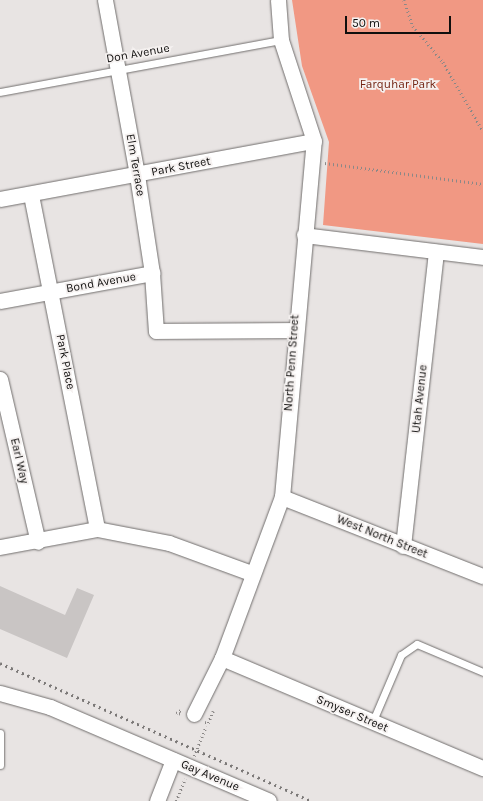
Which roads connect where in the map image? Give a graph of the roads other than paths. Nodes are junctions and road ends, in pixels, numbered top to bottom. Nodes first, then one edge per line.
1 (105, 0) edge
2 (278, 0) edge
3 (281, 40) junction
4 (117, 69) junction
5 (0, 92) edge
6 (314, 141) junction
7 (137, 175) junction
8 (31, 195) junction
9 (0, 199) edge
10 (304, 235) junction
11 (436, 252) junction
12 (483, 257) edge
13 (152, 273) junction
14 (51, 292) junction
15 (0, 301) edge
16 (294, 330) junction
17 (0, 379) edge
18 (282, 496) junction
19 (97, 530) junction
20 (38, 542) junction
21 (403, 546) junction
22 (0, 547) edge
23 (251, 573) junction
24 (483, 576) edge
25 (222, 658) junction
26 (483, 672) edge
27 (0, 693) edge
28 (194, 714) dead end
29 (372, 723) junction
30 (0, 733) edge
31 (0, 748) edge
32 (173, 760) junction
33 (0, 765) edge
34 (483, 768) edge
35 (157, 801) edge
36 (270, 801) edge

1 - 4 street, Elm Terrace
2 - 3 street, North Penn Street
3 - 4 lane, Don Avenue
3 - 6 street, North Penn Street
4 - 5 lane, Don Avenue
4 - 7 street, Elm Terrace
6 - 7 street, Park Street
6 - 10 street, North Penn Street
7 - 8 street, Park Street
7 - 13 street, Elm Terrace
8 - 9 street, Park Street
8 - 14 street, Park Place
10 - 11 street
10 - 16 street, North Penn Street
11 - 12 street
11 - 21 street, Utah Avenue
13 - 14 street, Bond Avenue
13 - 16 street, Elm Terrace
14 - 15 street, Bond Avenue
14 - 19 street, Park Place
16 - 18 street, North Penn Street
17 - 20 street, Earl Way
18 - 21 street, West North Street
18 - 23 street, North Penn Street
19 - 20 street
19 - 23 street
20 - 22 street
21 - 24 street, West North Street
23 - 25 street, North Penn Street
25 - 28 street, North Penn Street
25 - 29 street, Smyser Street
26 - 29 lane
27 - 32 street, Gay Avenue
29 - 34 street, Smyser Street
30 - 31 lane
31 - 33 lane
32 - 35 street
32 - 36 street, Gay Avenue

